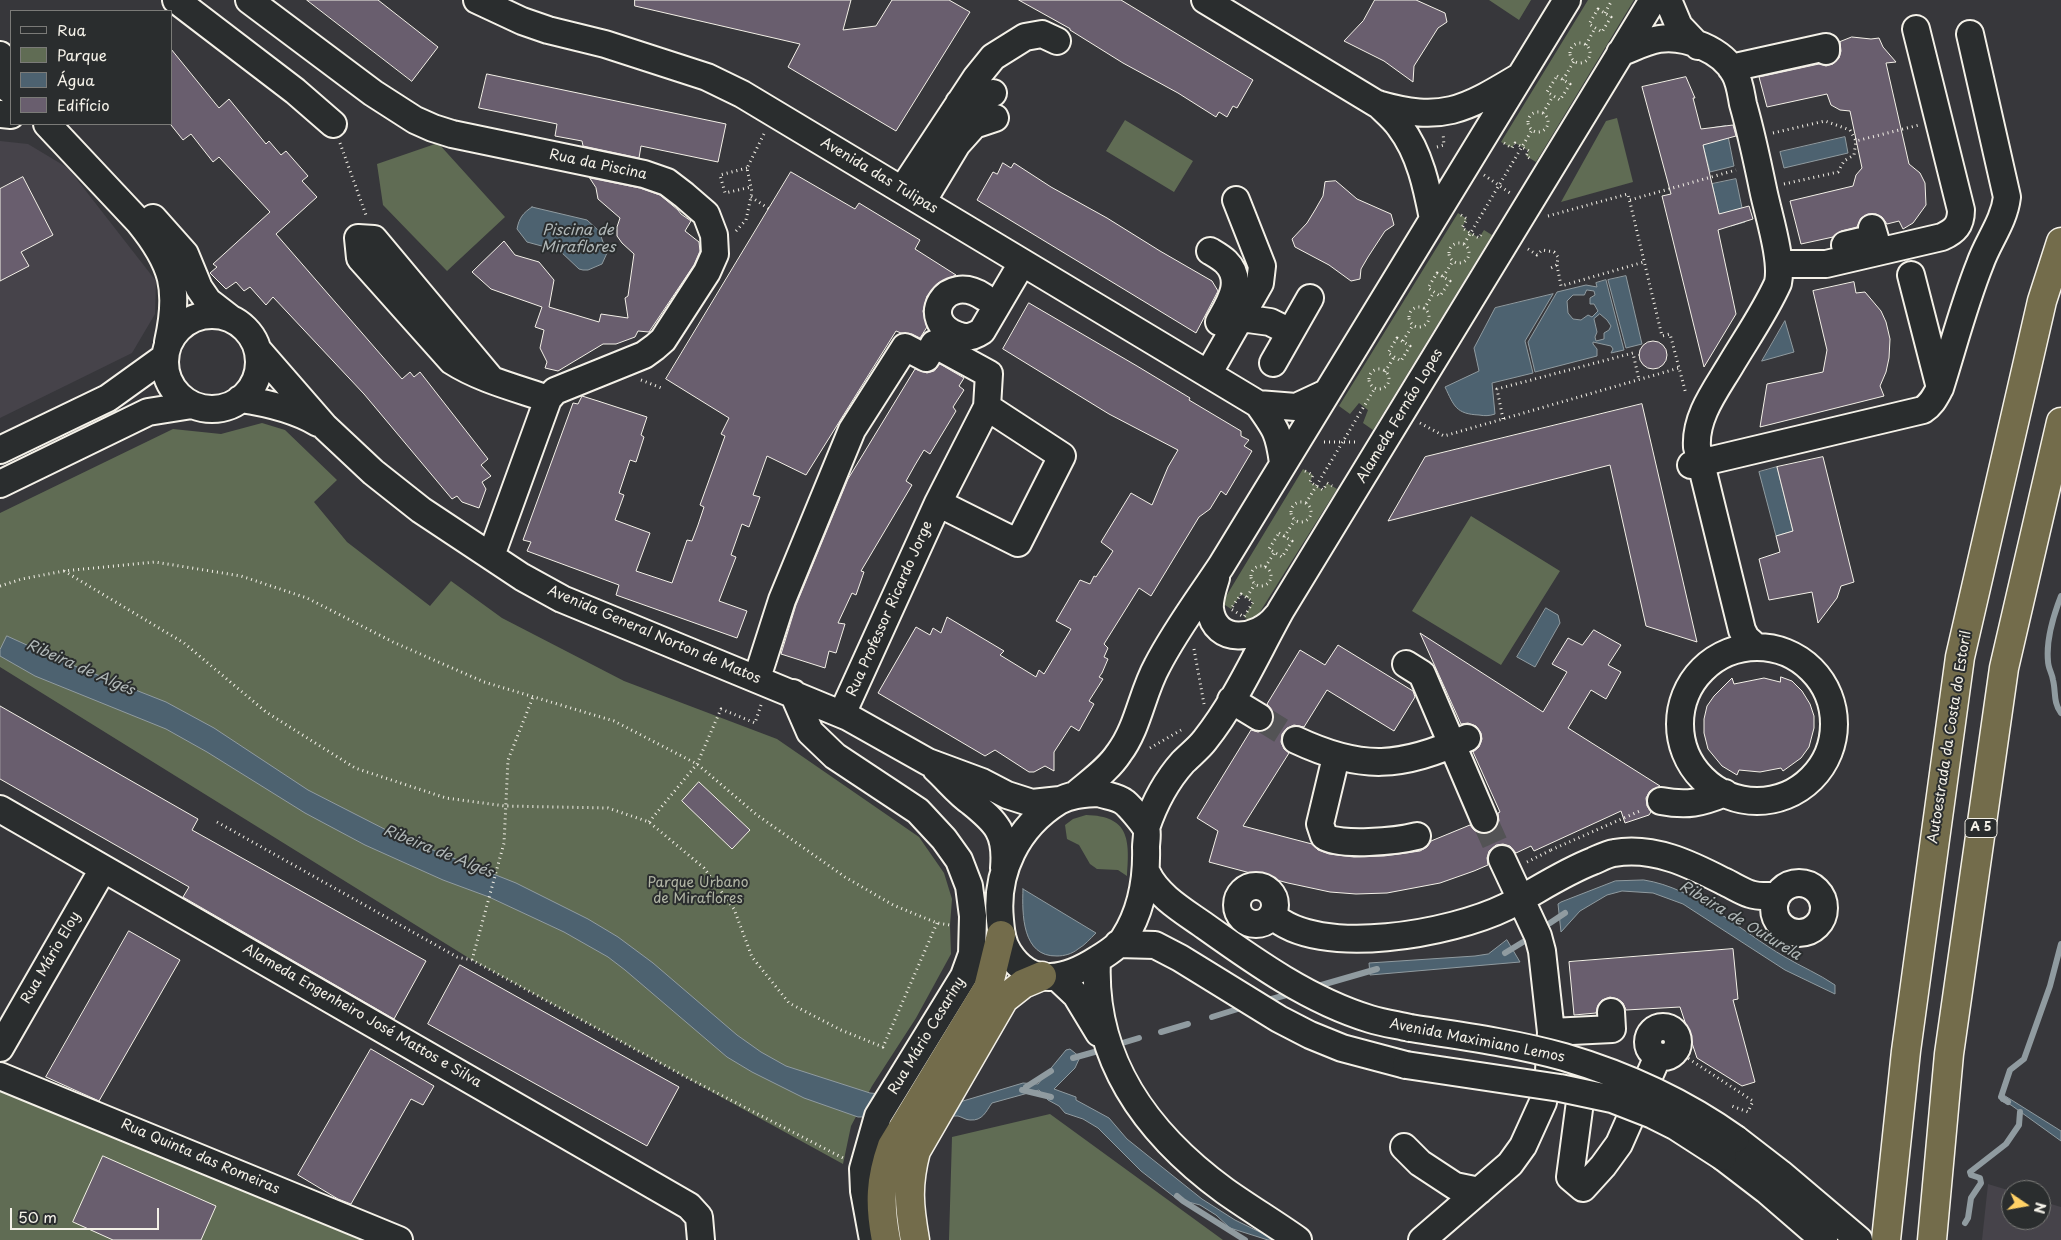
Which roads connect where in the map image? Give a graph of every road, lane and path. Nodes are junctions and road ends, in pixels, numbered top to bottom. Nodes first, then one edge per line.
1 (176, 0) edge
2 (249, 0) edge
3 (477, 0) edge
4 (519, 0) edge
5 (1205, 0) edge
6 (1567, 0) edge
7 (1612, 0) edge
8 (1652, 0) edge
9 (1668, 0) edge
10 (1605, 13) junction
11 (1595, 28) junction
12 (1916, 29) dead end
13 (1970, 34) dead end
14 (1057, 41) dead end
15 (605, 44) junction
16 (1585, 45) junction
17 (1698, 46) junction
18 (1826, 51) dead end
19 (1620, 53) junction
20 (0, 55) edge
21 (1574, 62) junction
22 (10, 66) edge
23 (1731, 68) junction
24 (1520, 77) junction
25 (1563, 80) junction
26 (0, 82) edge
27 (10, 90) edge
28 (1553, 96) junction
29 (959, 103) junction
30 (1377, 104) junction
31 (1441, 112) junction
32 (1543, 113) junction
33 (776, 114) junction
34 (1939, 121) junction
35 (333, 124) joint
36 (52, 126) edge
37 (1532, 130) junction
38 (1772, 134) dead end
39 (1856, 140) junction
40 (1501, 142) dead end
41 (1522, 147) junction
42 (1416, 155) junction
43 (1536, 162) dead end
44 (1758, 164) junction
45 (747, 168) junction
46 (751, 187) junction
47 (912, 196) junction
48 (751, 197) junction
49 (1236, 200) dead end
50 (1630, 200) junction
51 (1528, 206) junction
52 (769, 208) dead end
53 (1446, 216) junction
54 (1872, 228) dead end
55 (1484, 230) dead end
56 (1470, 232) junction
57 (374, 239) joint
58 (2061, 242) edge
59 (1464, 244) junction
60 (1525, 247) dead end
61 (1210, 251) dead end
62 (715, 254) junction
63 (1453, 261) junction
64 (1644, 262) junction
65 (1022, 263) junction
66 (1789, 264) junction
67 (1557, 265) junction
68 (1549, 269) dead end
69 (1911, 275) dead end
70 (1443, 277) junction
71 (1434, 292) junction
72 (984, 297) dead end
73 (1310, 298) dead end
74 (1424, 309) junction
75 (230, 318) junction
76 (1241, 318) junction
77 (1413, 325) junction
78 (1290, 332) junction
79 (1403, 341) junction
80 (258, 350) junction
81 (166, 352) junction
82 (1394, 357) junction
83 (1273, 363) dead end
84 (1679, 368) junction
85 (1201, 370) junction
86 (1385, 372) junction
87 (1639, 380) junction
88 (1375, 388) junction
89 (1940, 388) junction
90 (1326, 393) junction
91 (240, 399) junction
92 (548, 399) junction
93 (1698, 399) junction
94 (1359, 403) dead end
95 (1258, 404) junction
96 (192, 405) junction
97 (1364, 406) junction
98 (987, 407) junction
99 (1839, 407) dead end
100 (1368, 410) dead end
101 (1503, 419) junction
102 (2061, 422) edge
103 (325, 427) junction
104 (1414, 430) dead end
105 (1323, 434) dead end
106 (1342, 442) junction
107 (0, 450) edge
108 (1379, 450) junction
109 (1770, 453) junction
110 (1291, 470) junction
111 (1698, 472) junction
112 (0, 484) edge
113 (1316, 486) junction
114 (1337, 489) dead end
115 (938, 503) junction
116 (1306, 503) junction
117 (1295, 520) junction
118 (1284, 537) junction
119 (1269, 538) dead end
120 (1274, 541) junction
121 (1275, 552) junction
122 (491, 556) junction
123 (1221, 566) junction
124 (1266, 567) junction
125 (64, 571) junction
126 (1255, 584) junction
127 (0, 586) edge
128 (1247, 598) junction
129 (1281, 610) junction
130 (1181, 626) junction
131 (1756, 647) junction
132 (1730, 652) junction
133 (1406, 664) dead end
134 (763, 681) junction
135 (793, 693) junction
136 (533, 698) junction
137 (1232, 700) junction
138 (842, 714) junction
139 (1259, 717) tunnel mouth
140 (1212, 719) junction
141 (1296, 740) tunnel mouth
142 (1460, 741) junction
143 (1119, 753) junction
144 (1336, 757) junction
145 (928, 762) junction
146 (697, 764) junction
147 (1725, 793) junction
148 (1067, 798) junction
149 (1661, 801) dead end
150 (505, 806) junction
151 (0, 809) edge
152 (1623, 817) dead end
153 (1484, 819) tunnel mouth
154 (217, 822) dead end
155 (649, 822) junction
156 (1146, 828) junction
157 (1417, 836) dead end
158 (1551, 850) dead end
159 (1502, 859) tunnel mouth
160 (1004, 868) junction
161 (103, 869) junction
162 (1146, 873) junction
163 (1777, 896) dead end
164 (1520, 898) junction
165 (1272, 915) dead end
166 (973, 916) junction
167 (937, 923) junction
168 (1001, 935) junction
169 (1118, 944) junction
170 (472, 960) junction
171 (1097, 960) junction
172 (1050, 977) junction
173 (1611, 1012) dead end
174 (1551, 1032) junction
175 (0, 1048) edge
176 (1110, 1053) junction
177 (1667, 1053) joint
178 (1549, 1071) junction
179 (0, 1076) edge
180 (1721, 1102) dead end
181 (863, 1169) junction
182 (399, 1240) edge
183 (701, 1240) edge
184 (873, 1240) edge
185 (886, 1240) edge
186 (915, 1240) edge
187 (1298, 1240) edge
188 (1422, 1240) edge
189 (1824, 1240) edge
190 (1859, 1240) edge
191 (1886, 1240) edge
192 (1932, 1240) edge

1 - 35 street
2 - 62 street, Rua da Piscina
3 - 15 street, Avenida das Tulipas
4 - 15 street
5 - 30 street
6 - 24 street
7 - 10 path
8 - 19 street, Alameda Fernão Lopes
9 - 17 street
10 - 11 path
10 - 11 path
11 - 16 path
12 - 34 street
13 - 89 street
14 - 29 street
15 - 33 street, Avenida das Tulipas
16 - 21 path
16 - 21 path
17 - 19 street
17 - 23 street
18 - 23 street
19 - 51 street, Alameda Fernão Lopes
20 - 22 street
21 - 25 path
23 - 44 street
24 - 31 street
24 - 53 street
25 - 28 path
25 - 28 path
26 - 27 street
28 - 32 path
29 - 47 street
29 - 47 street
30 - 31 street
30 - 42 street
31 - 42 path
32 - 37 path
32 - 37 path
33 - 45 path
33 - 47 street, Avenida das Tulipas
34 - 39 path
34 - 66 street
35 - 57 path
36 - 75 street
36 - 81 street
37 - 41 path
38 - 39 path
39 - 44 path
40 - 41 path
41 - 43 path
41 - 56 path
42 - 53 street
44 - 50 path
44 - 66 street
45 - 46 path
45 - 46 path
46 - 48 path
47 - 65 street, Avenida das Tulipas
48 - 52 path
48 - 62 path
49 - 76 street
50 - 51 path
50 - 64 path
51 - 108 street, Alameda Fernão Lopes
53 - 56 path
53 - 90 street
54 - 66 street
55 - 56 path
56 - 59 path
57 - 92 street
58 - 191 highway, Autoestrada da Costa do Estoril
59 - 63 path
59 - 63 path
60 - 67 path
61 - 85 street
62 - 92 street
63 - 70 path
64 - 67 path
64 - 84 path
65 - 72 street
65 - 85 street, Avenida das Tulipas
66 - 93 street
67 - 68 path
69 - 89 street
70 - 71 path
70 - 71 path
71 - 74 path
73 - 78 street
74 - 77 path
74 - 77 path
75 - 80 street
75 - 81 street
76 - 78 street
76 - 85 street
77 - 79 path
78 - 83 street
79 - 82 path
79 - 82 path
80 - 91 street
80 - 103 street, Avenida General Norton de Matos
81 - 96 street
81 - 107 street
82 - 86 path
84 - 87 path
84 - 93 path
85 - 95 street, Avenida das Tulipas
86 - 88 path
86 - 88 path
87 - 101 path
87 - 101 path
88 - 97 path
89 - 109 street
90 - 95 street, Avenida das Tulipas
90 - 110 street
91 - 96 street
91 - 103 street, Avenida General Norton de Matos
92 - 122 street
93 - 111 street
94 - 97 path
95 - 110 street, Avenida das Tulipas
96 - 112 street
97 - 100 path
97 - 106 path
98 - 115 street, Rua Professor Ricardo Jorge
98 - 115 street
98 - 134 street
99 - 109 street
101 - 104 path
102 - 192 highway, A 5
103 - 122 street, Avenida General Norton de Matos
105 - 106 path
106 - 108 path
106 - 113 path
108 - 129 street, Alameda Fernão Lopes
109 - 111 street
110 - 113 path
110 - 123 street
111 - 131 street
111 - 132 street
113 - 114 path
113 - 116 path
115 - 138 street, Rua Professor Ricardo Jorge
116 - 117 path
116 - 117 path
117 - 118 path
118 - 120 path
118 - 121 path
119 - 120 path
120 - 121 path
121 - 124 path
122 - 134 street, Avenida General Norton de Matos
123 - 129 street
123 - 130 street
124 - 126 path
124 - 126 path
125 - 127 path
125 - 136 path
125 - 150 path
126 - 128 path
128 - 128 path
129 - 137 street, Alameda Fernão Lopes
130 - 140 path
130 - 143 street
131 - 132 street
131 - 147 street
132 - 147 street
133 - 142 street
134 - 135 street, Avenida General Norton de Matos
134 - 146 path
135 - 138 street, Avenida General Norton de Matos
135 - 166 street, Rua Mário Cesariny
136 - 146 path
136 - 150 path
137 - 139 street
137 - 140 street, Alameda Fernão Lopes
138 - 145 street, Avenida General Norton de Matos
140 - 143 path
140 - 156 street, Alameda Fernão Lopes
141 - 144 street
142 - 144 street
142 - 153 street
143 - 148 street
144 - 157 street
145 - 148 street, Avenida General Norton de Matos
145 - 160 street, Avenida General Norton de Matos
146 - 155 path
146 - 167 path
147 - 149 street
148 - 156 street
148 - 160 street
150 - 155 path
150 - 170 path
151 - 161 street, Alameda Engenheiro José Mattos e Silva
152 - 158 path
154 - 170 path
155 - 167 path
156 - 162 street
159 - 164 street
160 - 168 street
161 - 175 street, Rua Mário Eloy
161 - 183 street, Alameda Engenheiro José Mattos e Silva
162 - 169 street
162 - 190 street, Avenida Maximiano Lemos, bridge
163 - 164 street
164 - 165 street
164 - 174 street
166 - 167 path
166 - 181 street, Rua Mário Cesariny
168 - 172 street
168 - 185 highway
169 - 171 street
169 - 189 street, bridge
170 - 181 path
171 - 172 street
171 - 176 street
172 - 176 street
172 - 186 highway
173 - 174 street
174 - 178 street
176 - 187 street
177 - 178 street
177 - 180 path
178 - 188 street
179 - 182 street, Rua Quinta das Romeiras
181 - 184 street, Rua Mário Cesariny

